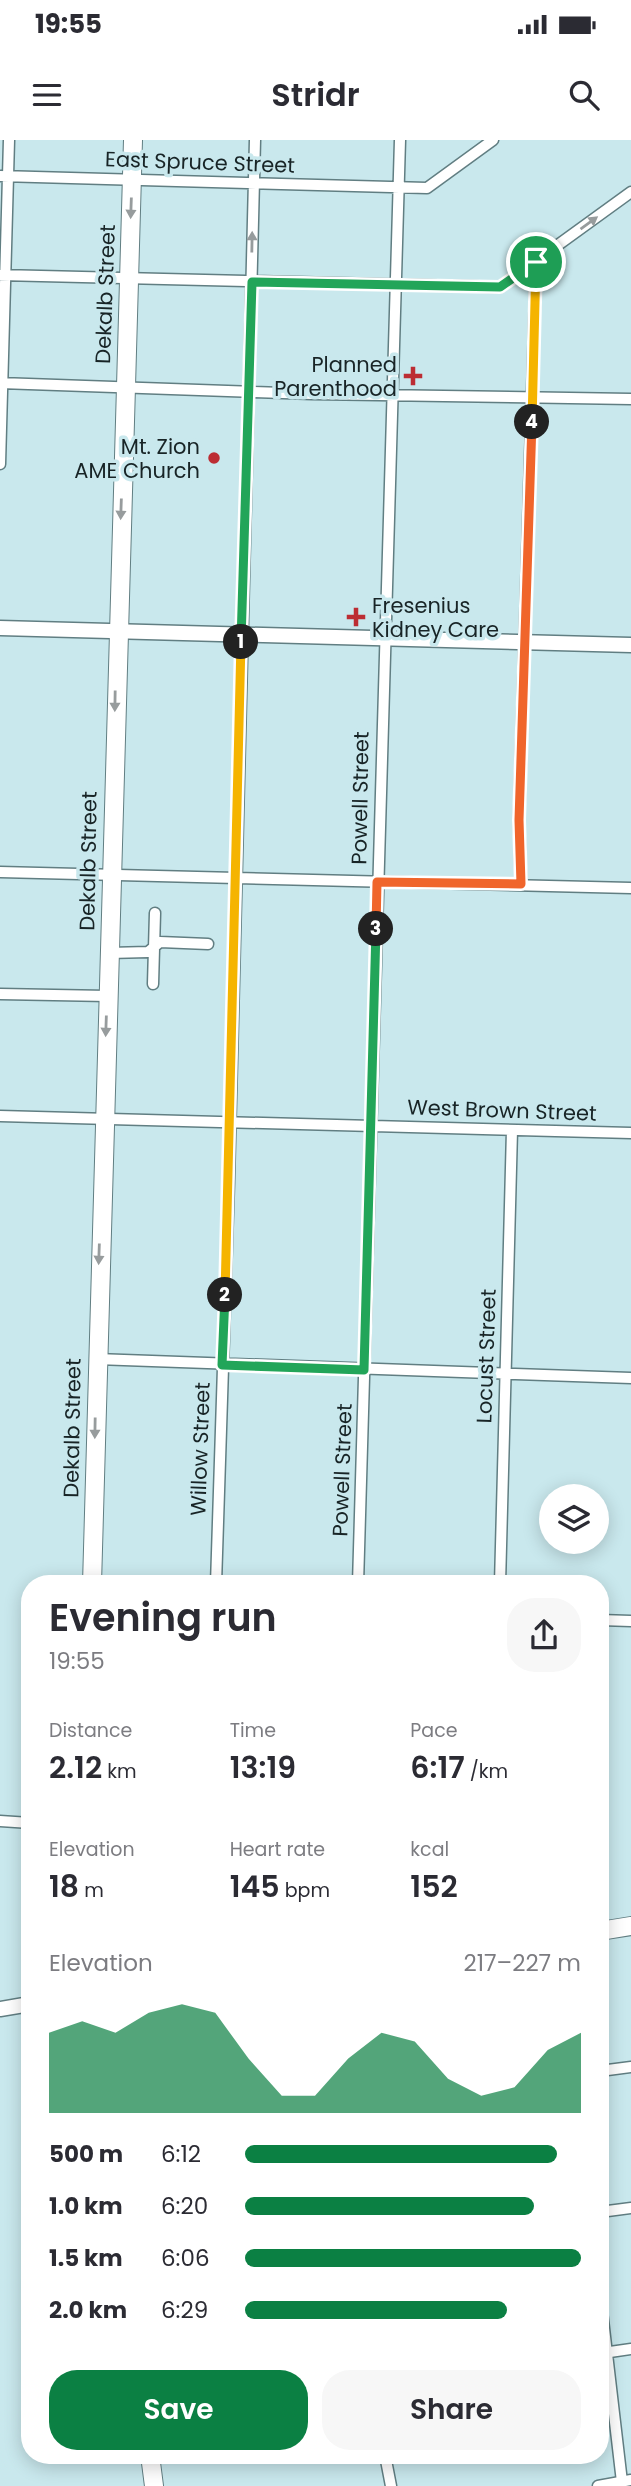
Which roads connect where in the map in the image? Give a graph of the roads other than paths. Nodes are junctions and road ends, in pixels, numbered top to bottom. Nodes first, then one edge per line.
1 (9, 140) edge
2 (133, 140) edge
3 (255, 140) edge
4 (400, 140) edge
5 (492, 140) edge
6 (4, 176) edge
7 (132, 178) junction
8 (254, 183) junction
9 (398, 187) junction
10 (631, 192) edge
11 (536, 262) junction
12 (3, 275) edge
13 (128, 279) junction
14 (252, 282) junction
15 (395, 286) junction
16 (1, 384) edge
17 (125, 387) junction
18 (248, 391) junction
19 (391, 395) junction
20 (533, 397) junction
21 (631, 399) edge
22 (0, 464) edge
23 (0, 628) edge
24 (117, 633) junction
25 (242, 636) junction
26 (383, 639) junction
27 (524, 643) junction
28 (631, 645) edge
29 (0, 872) edge
30 (111, 874) junction
31 (234, 878) junction
32 (377, 882) junction
33 (521, 884) junction
34 (631, 888) edge
35 (155, 912) dead end
36 (208, 944) dead end
37 (155, 945) junction
38 (109, 953) junction
39 (153, 984) dead end
40 (0, 994) edge
41 (107, 996) junction
42 (0, 1116) edge
43 (103, 1118) junction
44 (230, 1122) junction
45 (372, 1126) junction
46 (512, 1129) junction
47 (631, 1133) edge
48 (96, 1359) junction
49 (222, 1365) junction
50 (364, 1370) junction
51 (505, 1373) junction
52 (631, 1378) edge
53 (92, 1575) edge
54 (216, 1575) edge
55 (358, 1575) edge
56 (500, 1575) edge
57 (609, 1620) edge
58 (631, 1621) edge
59 (0, 1821) edge
60 (21, 1822) edge
61 (631, 1926) edge
62 (609, 1930) edge
63 (21, 2006) edge
64 (0, 2009) edge
65 (631, 2067) edge
66 (609, 2070) edge
67 (631, 2208) edge
68 (609, 2211) edge
69 (631, 2349) edge
70 (609, 2352) edge
71 (609, 2382) edge
72 (151, 2464) edge
73 (387, 2464) edge
74 (626, 2481) edge
75 (154, 2486) edge
76 (391, 2486) edge
77 (598, 2486) edge

1 - 6 street
2 - 7 highway, Dekalb Street
3 - 8 street, Willow Street
4 - 9 street, Powell Street
5 - 9 street, East Spruce Street
6 - 7 street, East Spruce Street
6 - 12 street
7 - 8 street, East Spruce Street
7 -> 13 highway, Dekalb Street
8 - 9 street, East Spruce Street
14 -> 8 street, Willow Street
9 - 15 street, Powell Street
11 -> 10 street
11 - 15 street
11 - 20 street
12 - 13 street
12 - 16 street
13 - 14 street
13 - 17 highway, Dekalb Street
14 - 15 street
14 - 18 street, Willow Street
15 - 19 street, Powell Street
16 - 17 street
16 - 22 street
17 - 18 street
17 -> 24 highway, Dekalb Street
18 - 19 street
18 - 25 street, Willow Street
19 - 20 street
19 - 26 street, Powell Street
20 - 21 street
20 - 27 street
23 - 24 street
24 - 25 street
24 -> 30 highway, Dekalb Street
25 - 26 street
25 - 31 street, Willow Street
26 - 27 street
26 - 32 street, Powell Street
27 - 28 street
27 - 33 street
29 - 30 street
30 - 31 street
30 - 38 highway, Dekalb Street
31 - 32 street
31 - 44 street, Willow Street
32 - 33 street
32 - 45 street, Powell Street
33 - 34 street
35 - 37 street
36 - 37 street
37 - 38 street
37 - 39 street
38 - 41 highway, Dekalb Street
40 - 41 street
41 -> 43 highway, Dekalb Street
42 - 43 street, West Brown Street
43 - 44 street, West Brown Street
43 -> 48 highway, Dekalb Street
44 - 45 street, West Brown Street
44 - 49 street, Willow Street
45 - 46 street, West Brown Street
45 - 50 street, Powell Street
46 - 47 street, West Brown Street
46 - 51 street, Locust Street
48 - 49 street
48 -> 53 highway, Dekalb Street
49 - 50 street
49 - 54 street, Willow Street
50 - 51 street
50 - 55 street, Powell Street
51 - 52 street
51 - 56 street, Locust Street
57 - 58 street
59 - 60 street
61 - 62 highway
63 - 64 street
65 - 66 street
67 - 68 street
69 - 70 street
71 - 74 street
72 - 75 highway
73 - 76 street
74 - 77 street

